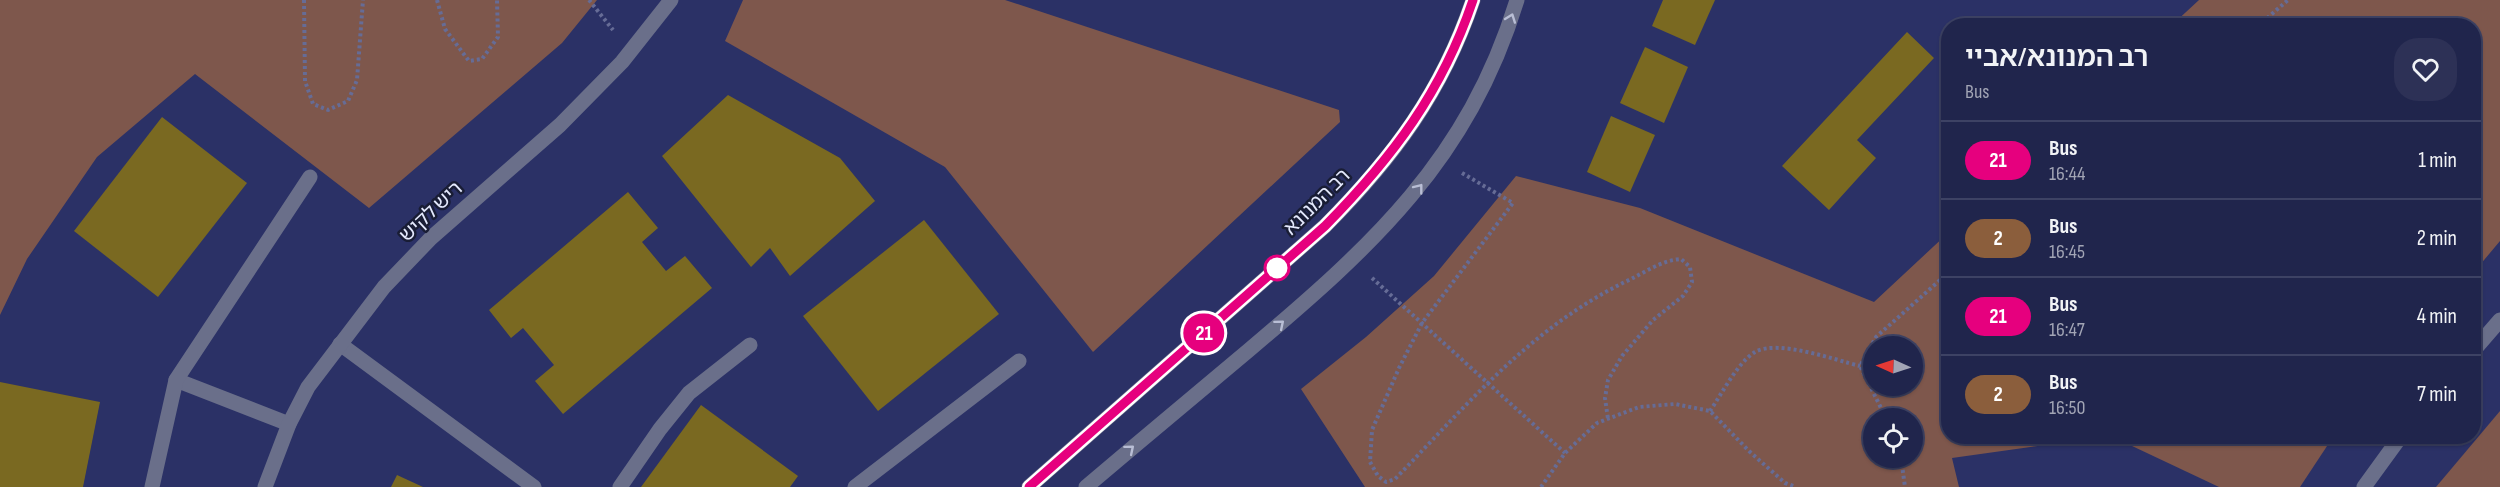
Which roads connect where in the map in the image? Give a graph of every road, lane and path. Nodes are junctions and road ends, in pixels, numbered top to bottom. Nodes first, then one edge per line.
1 (304, 0) edge
2 (363, 0) edge
3 (437, 0) edge
4 (497, 0) edge
5 (589, 0) edge
6 (671, 0) edge
7 (1473, 0) edge
8 (1517, 0) edge
9 (2288, 0) edge
10 (2267, 18) edge
11 (630, 53) junction
12 (1440, 160) junction
13 (310, 177) dead end
14 (1352, 260) junction
15 (1941, 279) edge
16 (2500, 321) edge
17 (1422, 323) junction
18 (2481, 342) edge
19 (339, 344) junction
20 (750, 345) dead end
21 (1019, 361) dead end
22 (1860, 366) junction
23 (176, 380) junction
24 (1488, 382) junction
25 (1881, 408) edge
26 (1710, 411) junction
27 (1608, 419) junction
28 (289, 424) junction
29 (2395, 444) edge
30 (1565, 453) junction
31 (1902, 468) edge
32 (152, 487) edge
33 (265, 487) edge
34 (534, 487) edge
35 (620, 487) edge
36 (855, 487) edge
37 (1030, 487) edge
38 (1086, 487) edge
39 (1541, 487) edge
40 (1796, 487) edge
41 (1905, 487) edge
42 (2364, 487) edge

1 - 2 path
3 - 4 path
5 - 11 path
6 - 11 street, ריש לקיש
7 - 37 street, רב המנונא
12 -> 8 street
9 - 10 path
11 - 19 street, ריש לקיש
14 -> 12 street
12 - 17 path
13 - 23 street
14 - 17 path
38 -> 14 street
15 - 22 path
16 - 18 street
17 - 24 path
17 - 24 path
19 - 28 street, ריש לקיש
19 - 34 street
20 - 35 street
21 - 36 street
22 - 25 path
22 - 26 path
23 - 28 street
23 - 32 street
24 - 27 path
24 - 30 path
26 - 27 path
26 - 40 path
27 - 30 path
28 - 33 street, ריש לקיש
29 - 42 street
30 - 39 path
31 - 41 path

